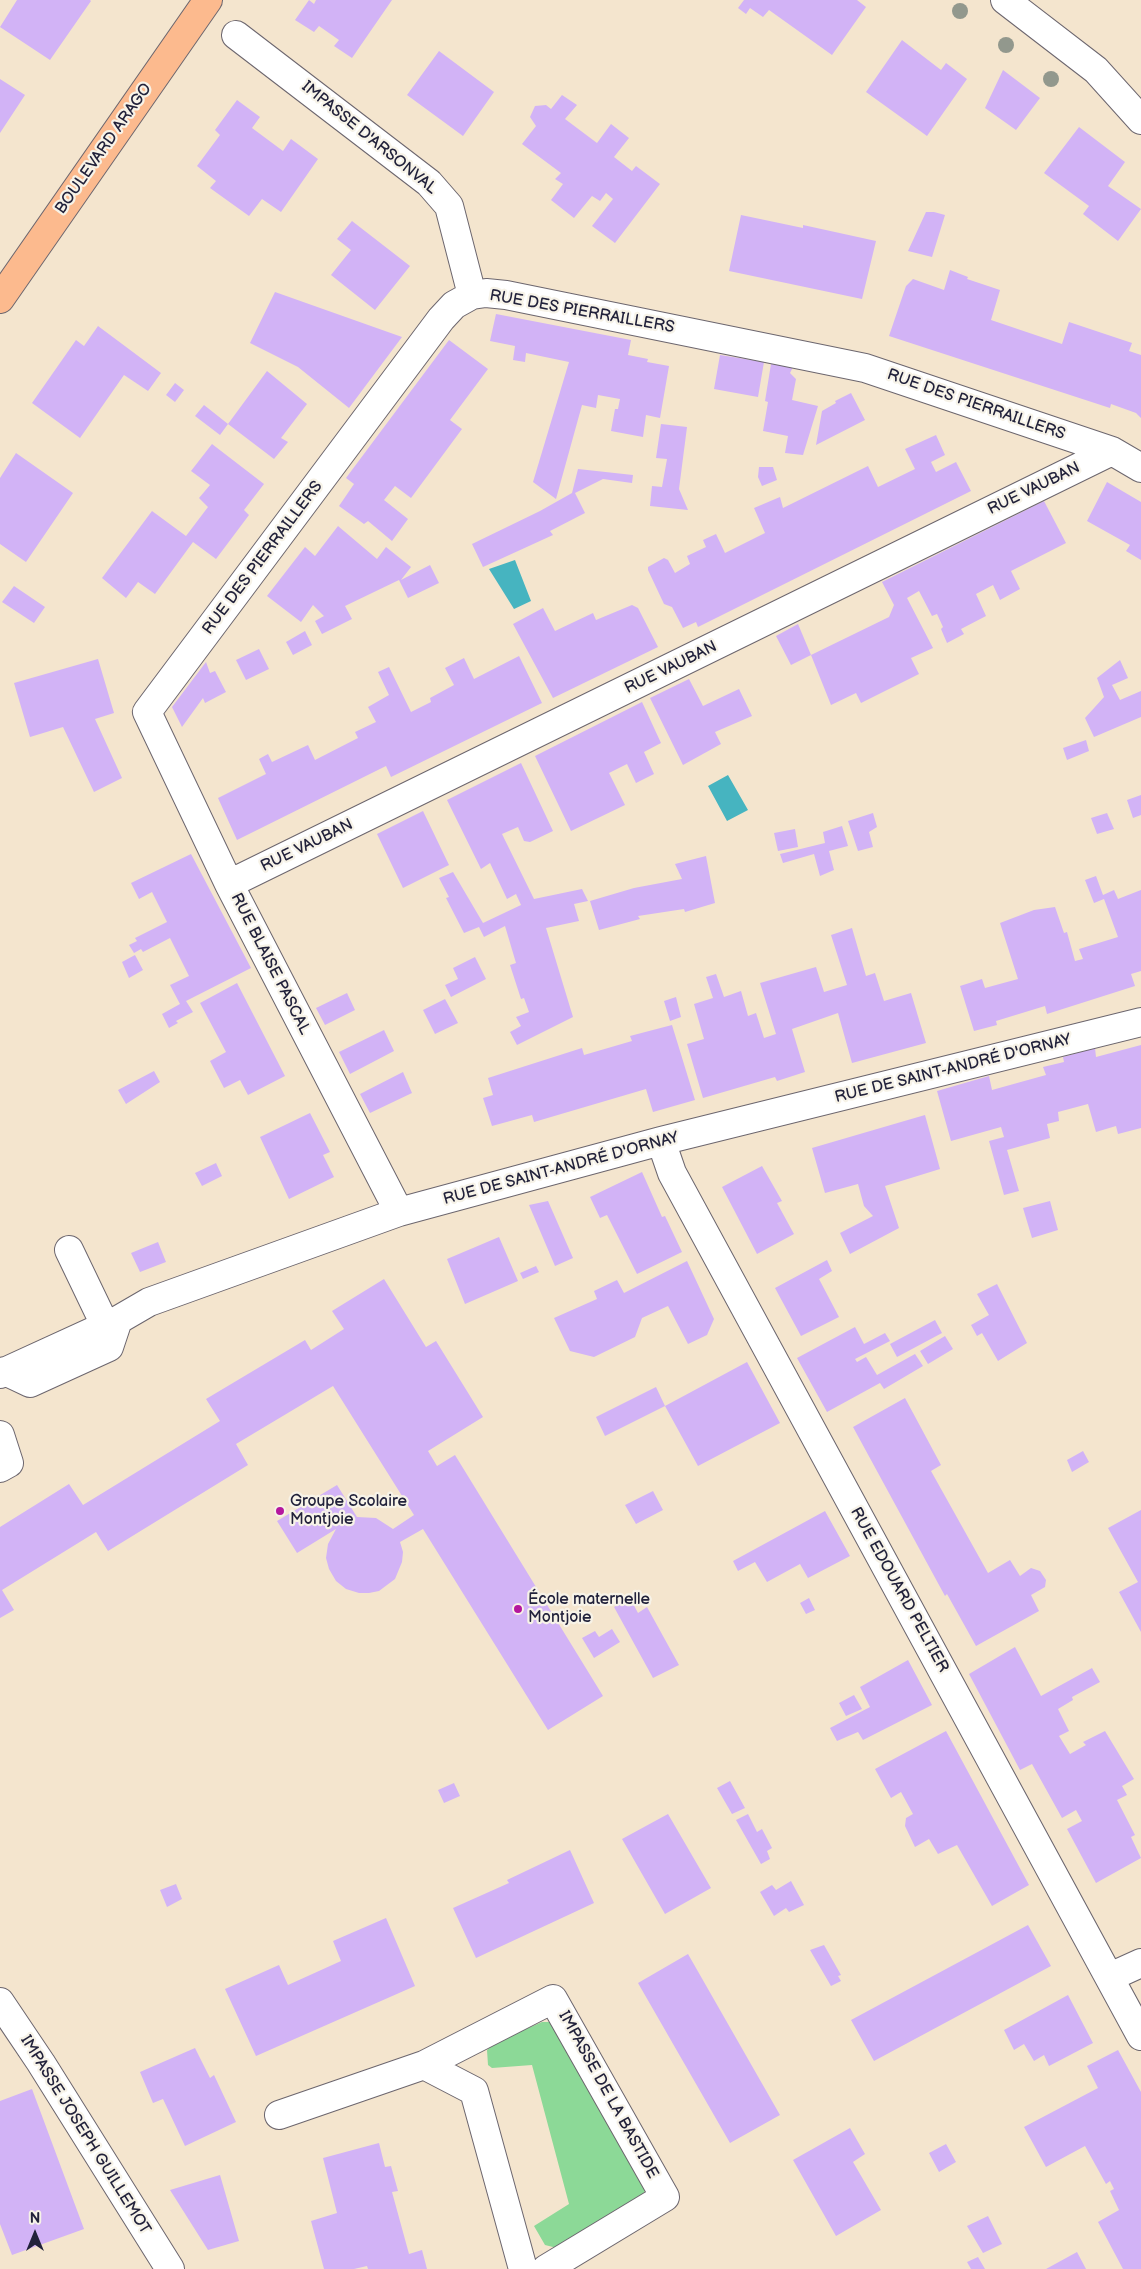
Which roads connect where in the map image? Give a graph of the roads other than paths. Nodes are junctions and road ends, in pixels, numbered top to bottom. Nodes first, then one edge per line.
1 (208, 0) edge
2 (1005, 0) edge
3 (236, 35) dead end
4 (1141, 120) edge
5 (472, 295) junction
6 (0, 299) edge
7 (1112, 451) junction
8 (1141, 468) edge
9 (147, 712) joint
10 (229, 884) junction
11 (1141, 1022) edge
12 (661, 1141) junction
13 (399, 1212) junction
14 (69, 1250) dead end
15 (111, 1322) junction
16 (2, 1372) edge
17 (0, 1435) edge
18 (0, 1468) edge
19 (1141, 1962) edge
20 (1110, 1977) junction
21 (0, 2002) edge
22 (1141, 2036) edge
23 (424, 2065) junction
24 (279, 2115) dead end
25 (170, 2269) edge
26 (523, 2269) edge
27 (546, 2269) edge

1 - 6 main road, BOULEVARD ARAGO
2 - 4 street
3 - 5 street, IMPASSE D'ARSONVAL
5 - 7 street, RUE DES PIERRAILLERS
5 - 9 street, RUE DES PIERRAILLERS
7 - 8 street, RUE DES PIERRAILLERS
7 - 10 street, RUE VAUBAN
9 - 10 street, RUE BLAISE PASCAL
10 - 13 street, RUE BLAISE PASCAL
11 - 12 street, RUE DE SAINT-ANDRÉ D'ORNAY
12 - 13 street, RUE DE SAINT-ANDRÉ D'ORNAY
12 - 20 street, RUE EDOUARD PELTIER
13 - 15 street, RUE DE SAINT-ANDRÉ D'ORNAY
14 - 15 street
15 - 16 street
17 - 18 street
19 - 20 street
20 - 22 street, RUE EDOUARD PELTIER
21 - 25 street, IMPASSE JOSEPH GUILLEMOT
23 - 24 street, IMPASSE DE LA BASTIDE
23 - 26 street
23 - 27 street, IMPASSE DE LA BASTIDE

